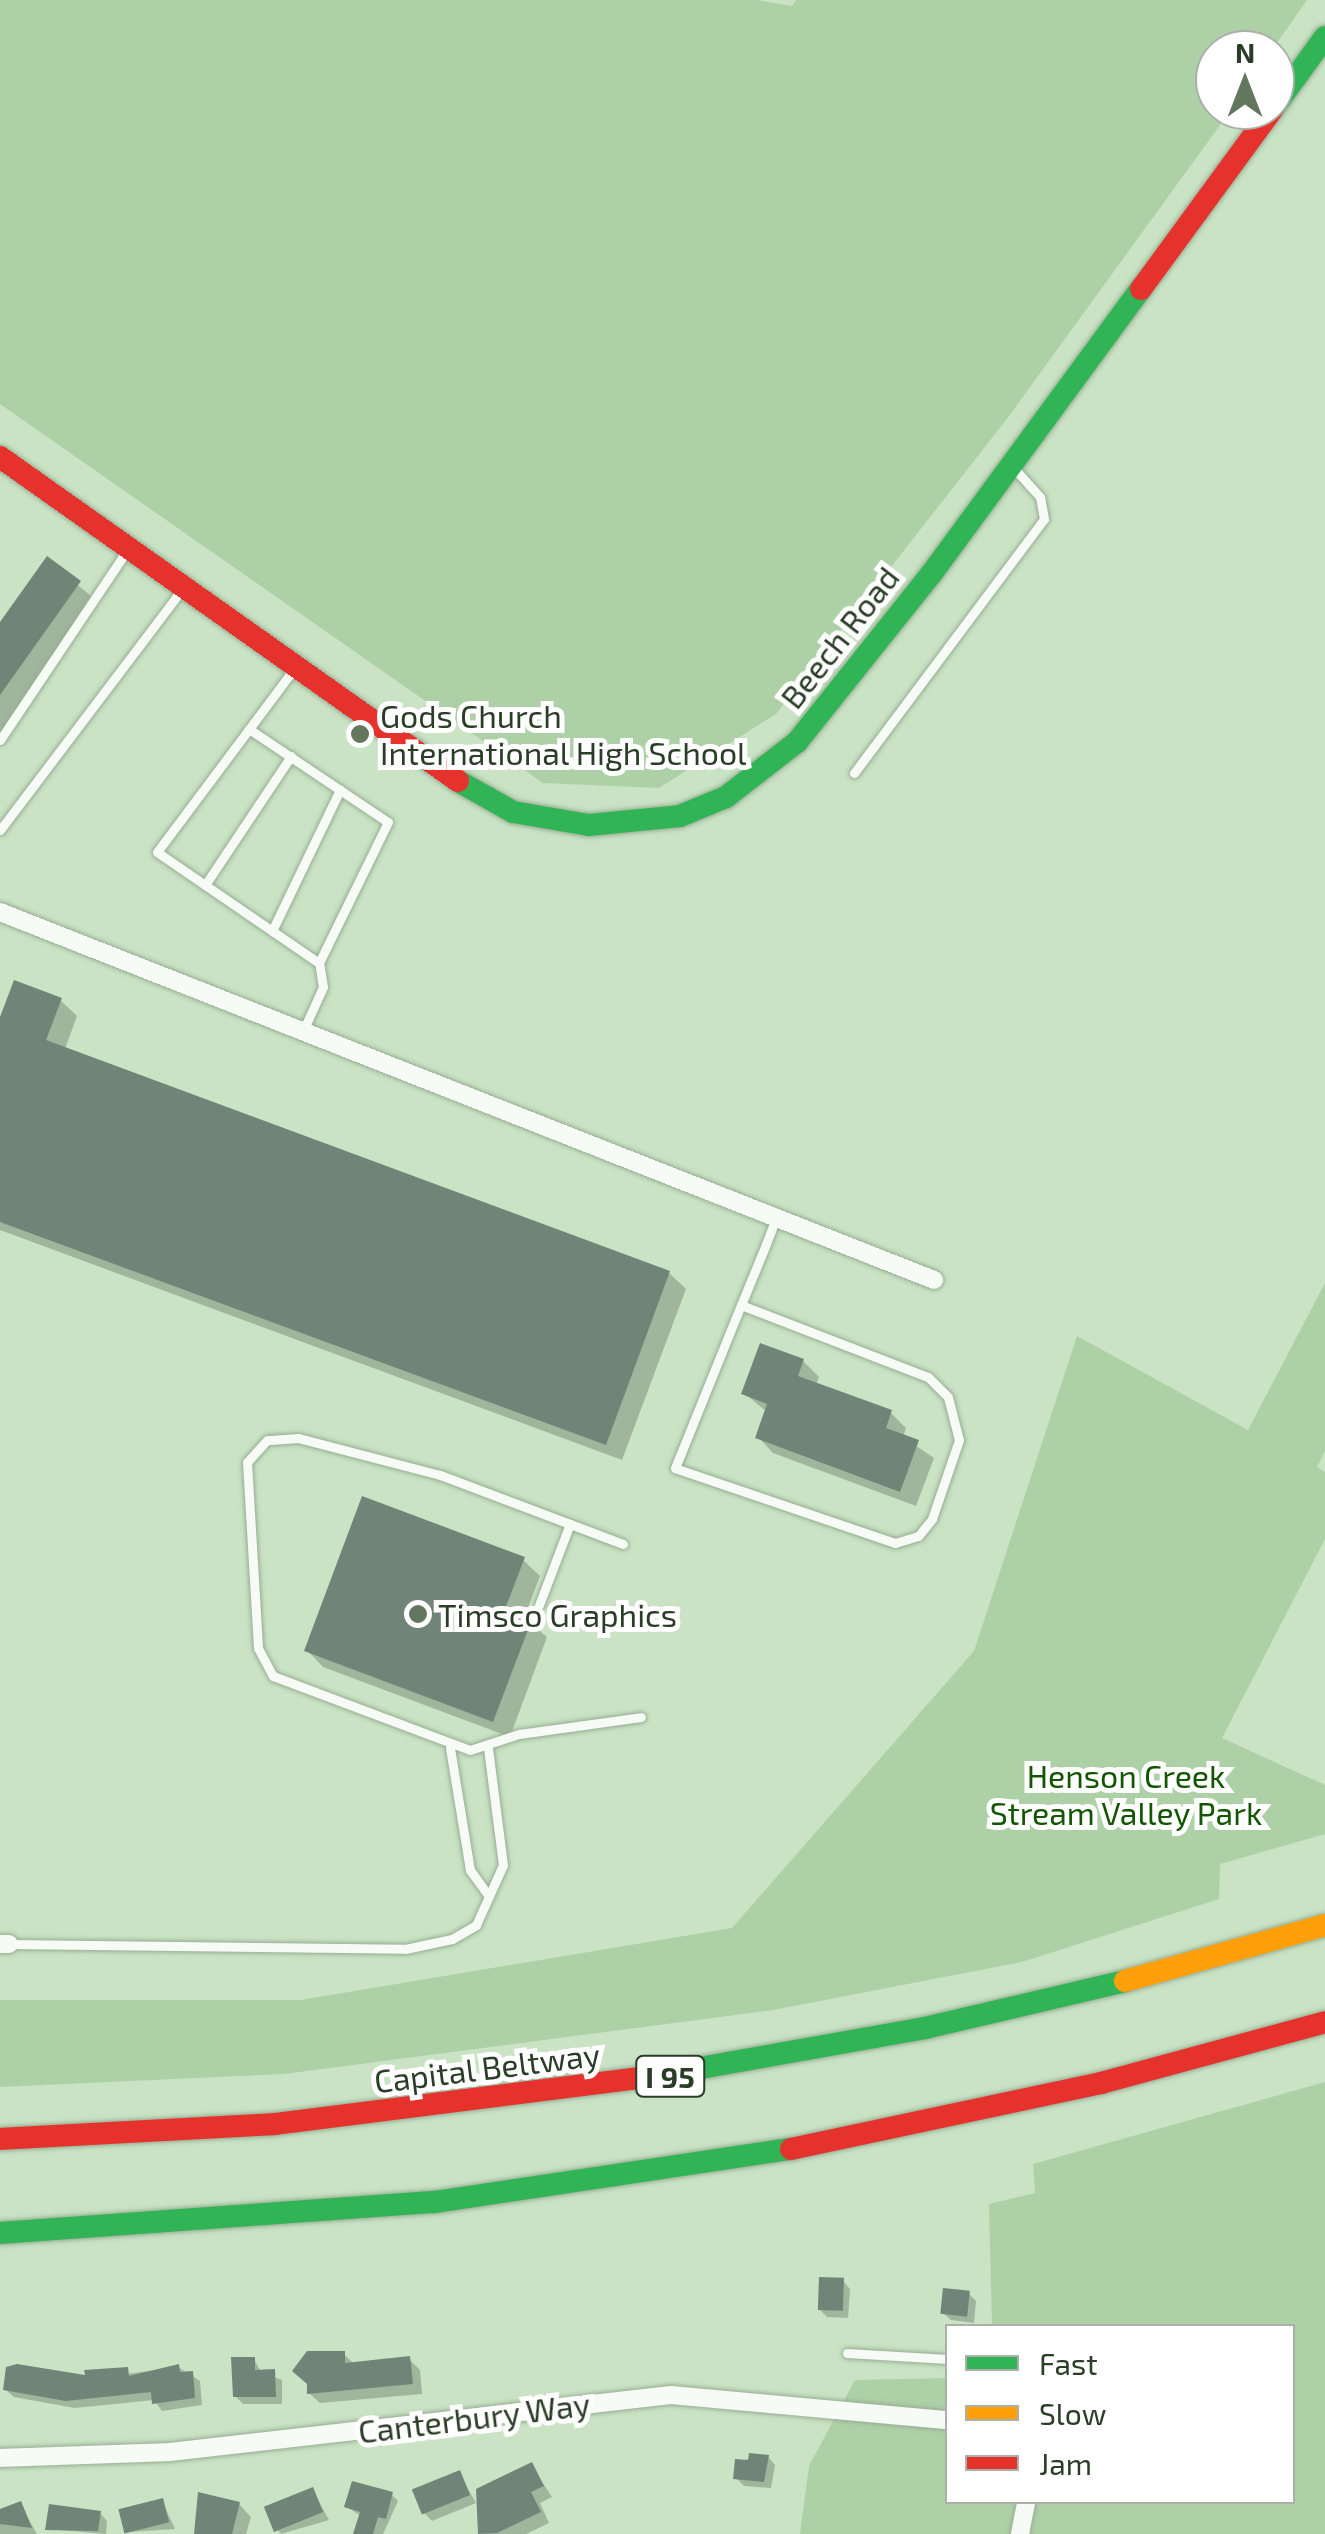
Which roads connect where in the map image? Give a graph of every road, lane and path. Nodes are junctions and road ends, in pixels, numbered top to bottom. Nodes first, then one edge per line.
1 (1325, 38) edge
2 (1295, 78) edge
3 (1257, 130) edge
4 (0, 457) edge
5 (1010, 464) junction
6 (128, 550) junction
7 (182, 589) junction
8 (295, 667) junction
9 (249, 728) junction
10 (0, 740) edge
11 (290, 756) junction
12 (854, 773) dead end
13 (340, 790) junction
14 (0, 830) edge
15 (205, 885) junction
16 (0, 912) edge
17 (272, 931) junction
18 (318, 964) junction
19 (302, 1033) junction
20 (777, 1215) junction
21 (934, 1280) dead end
22 (741, 1305) junction
23 (570, 1524) junction
24 (623, 1544) dead end
25 (539, 1605) dead end
26 (641, 1717) dead end
27 (450, 1748) junction
28 (488, 1748) junction
29 (488, 1894) junction
30 (1325, 1925) edge
31 (4, 1944) edge
32 (1325, 2022) edge
33 (0, 2140) edge
34 (0, 2232) edge
35 (847, 2353) dead end
36 (945, 2358) edge
37 (945, 2420) edge
38 (0, 2458) edge
39 (1026, 2504) edge
40 (1020, 2534) edge

1 - 2 main road, Beech Road
3 - 5 main road, Beech Road
4 - 6 main road, Beech Road
5 - 8 main road, Beech Road
5 - 12 lane
6 - 7 main road, Beech Road
6 - 10 lane
7 - 8 main road, Beech Road
7 - 14 lane
8 - 9 lane
9 - 11 lane
9 - 15 lane
11 - 13 lane
11 - 15 lane
13 - 17 lane
13 - 18 lane
15 - 17 lane
16 - 19 street
17 - 18 lane
18 - 19 lane
19 - 20 street
20 - 21 street
20 - 22 lane
22 - 22 lane
23 - 24 lane
23 - 25 lane
23 - 27 lane
26 - 28 lane
27 - 28 lane
27 - 29 lane
28 - 29 lane
29 - 31 lane
30 - 33 main road, Capital Beltway / I 95
32 - 34 main road
35 - 36 lane
37 - 38 street, Canterbury Way
39 - 40 street

